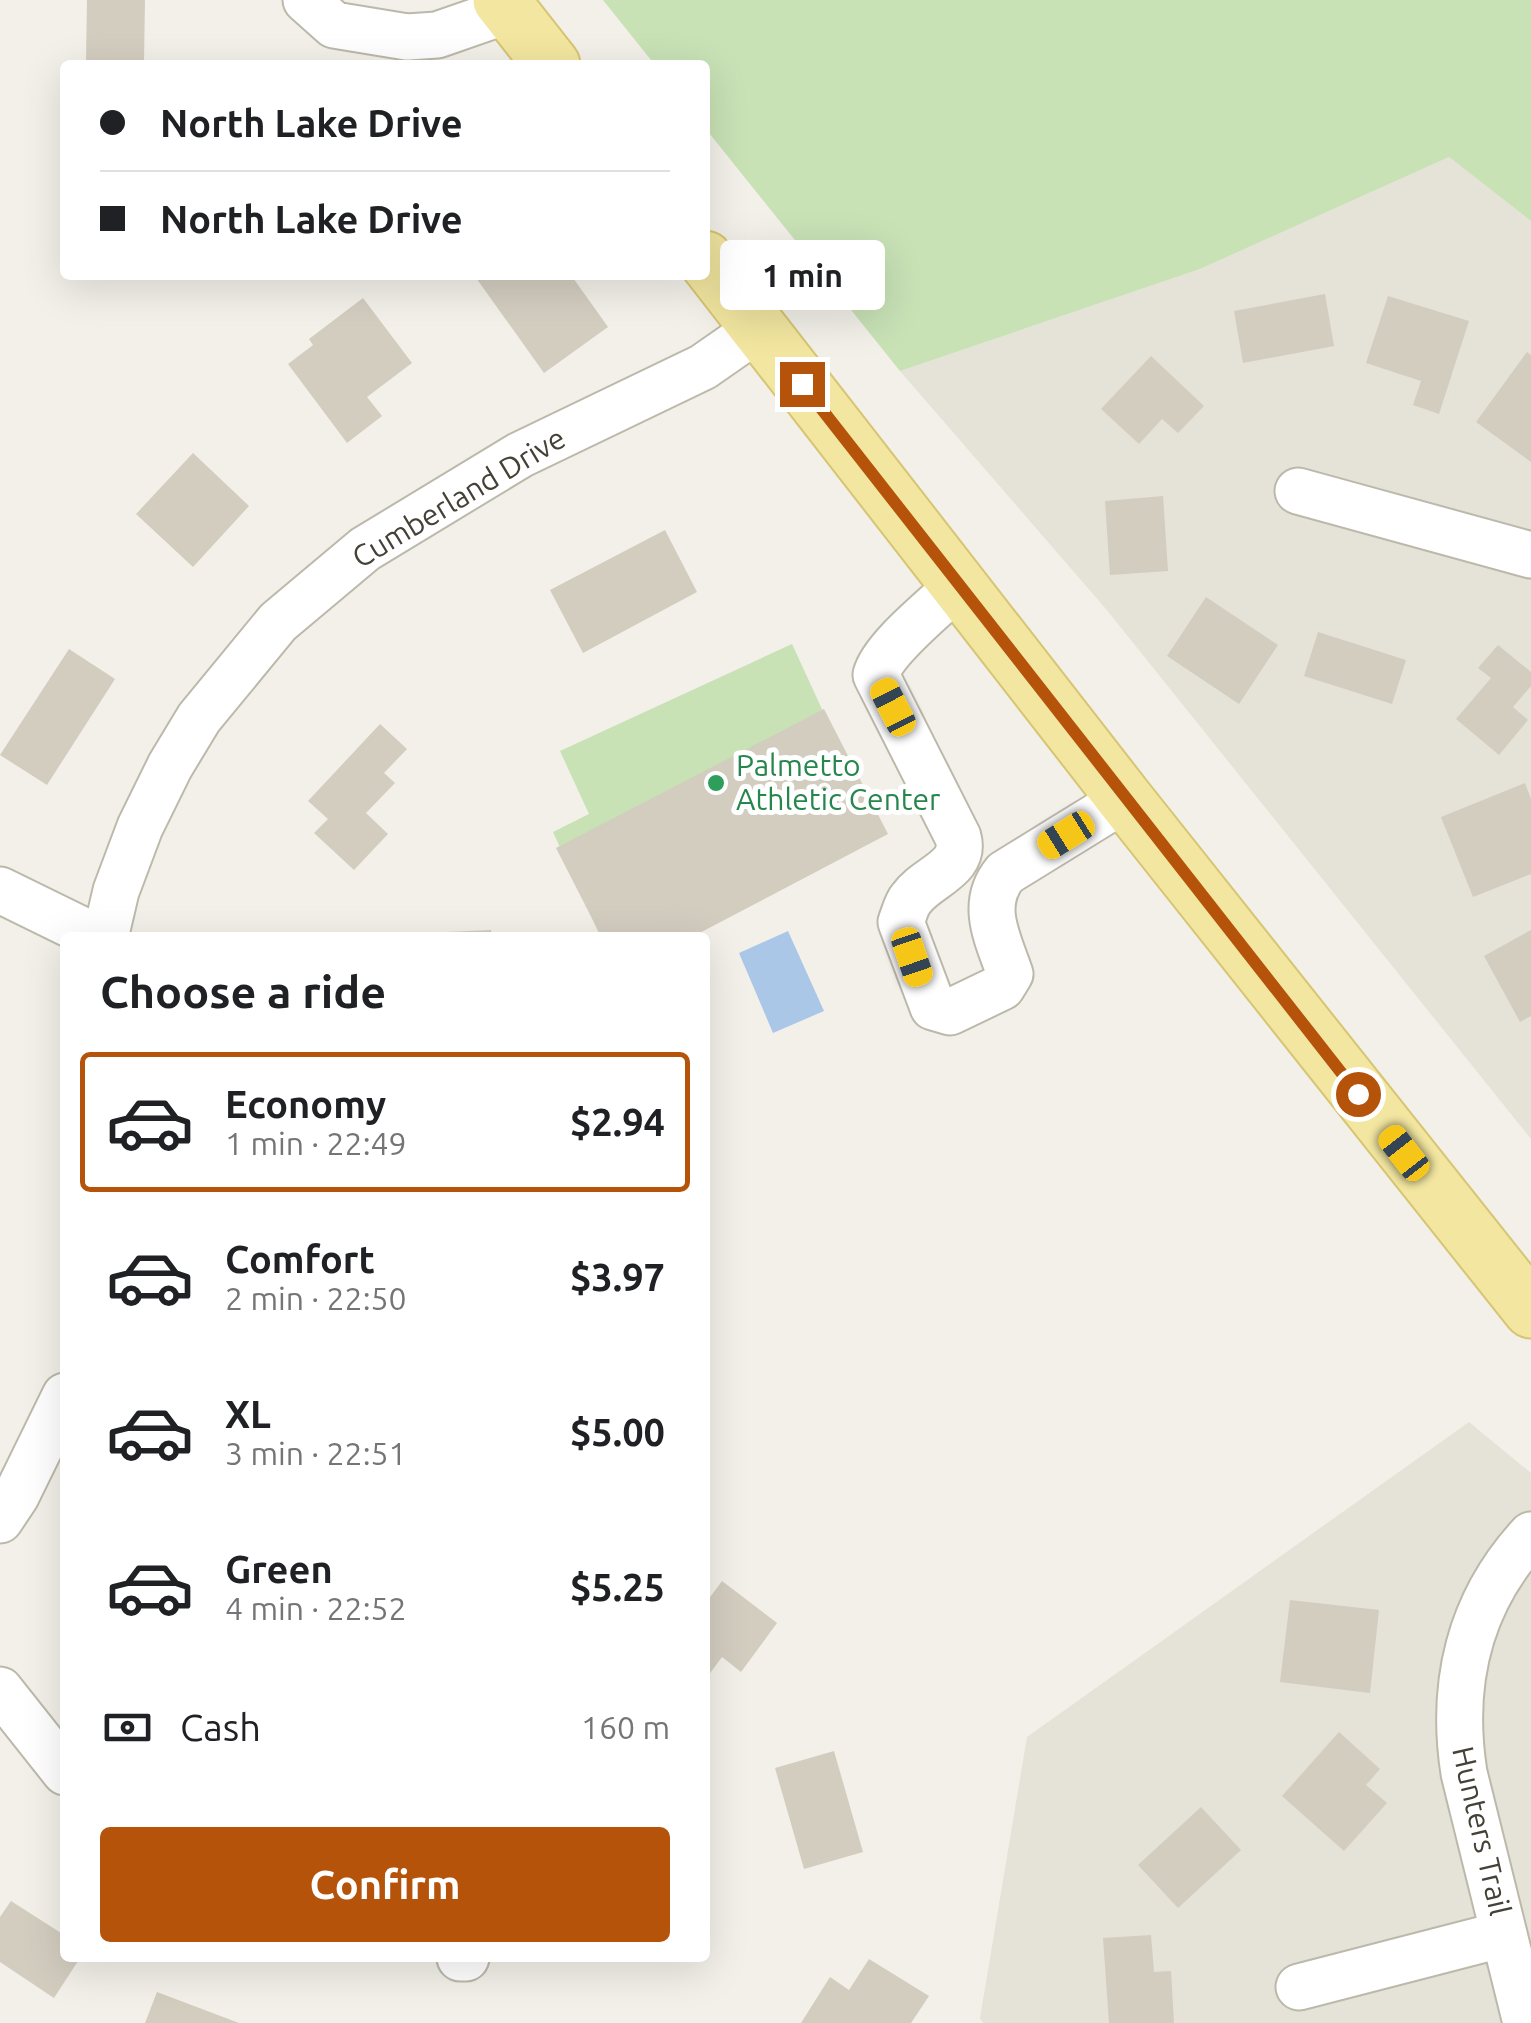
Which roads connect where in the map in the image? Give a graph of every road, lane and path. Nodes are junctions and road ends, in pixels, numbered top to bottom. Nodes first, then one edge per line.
1 (306, 0) edge
2 (505, 5) edge
3 (548, 60) edge
4 (710, 265) edge
5 (759, 328) junction
6 (1298, 491) dead end
7 (1531, 556) edge
8 (960, 584) junction
9 (1125, 799) junction
10 (0, 890) edge
11 (89, 932) edge
12 (104, 932) edge
13 (1531, 1310) edge
14 (60, 1406) edge
15 (0, 1520) edge
16 (1531, 1535) edge
17 (0, 1690) edge
18 (60, 1766) edge
19 (1504, 1934) junction
20 (1299, 1987) dead end
21 (1526, 2023) edge

1 - 2 street
2 - 3 main road
4 - 5 main road
5 - 8 main road
5 - 12 street, Cumberland Drive
6 - 7 street
8 - 9 main road
8 - 9 street
9 - 13 main road
10 - 11 street
14 - 15 street
16 - 19 street, Hunters Trail
17 - 18 street
19 - 20 street
19 - 21 street, Hunters Trail

